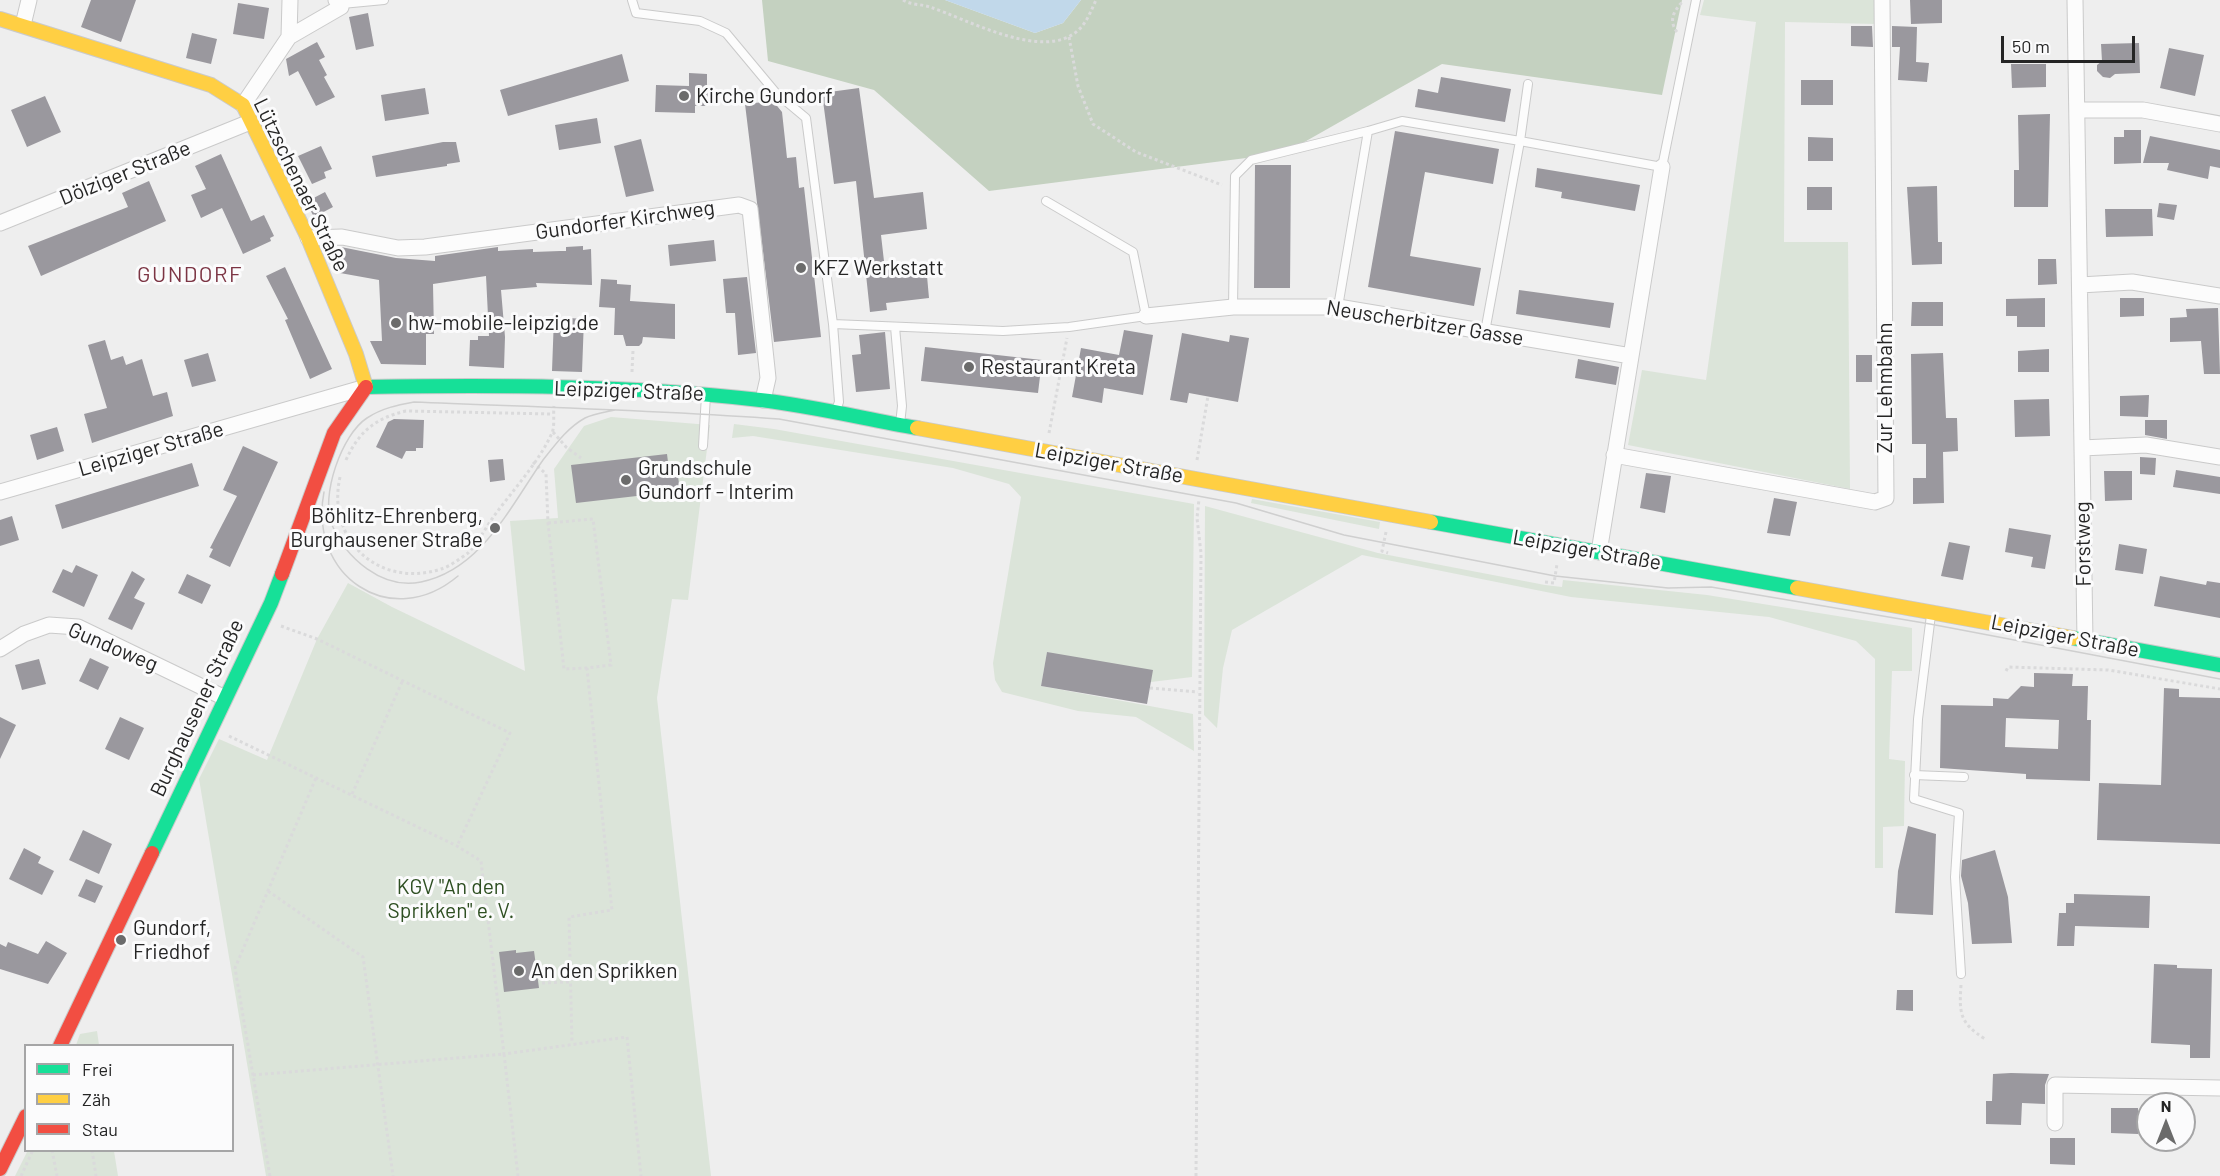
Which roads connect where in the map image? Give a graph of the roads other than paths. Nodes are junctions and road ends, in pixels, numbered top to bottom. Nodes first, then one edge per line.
1 (29, 0) edge
2 (290, 0) edge
3 (384, 0) edge
4 (632, 0) edge
5 (1696, 0) edge
6 (1882, 0) edge
7 (2074, 0) edge
8 (339, 2) edge
9 (0, 19) edge
10 (23, 25) junction
11 (289, 37) junction
12 (1528, 84) dead end
13 (243, 105) junction
14 (2078, 110) junction
15 (250, 122) junction
16 (2220, 124) edge
17 (1368, 131) junction
18 (1520, 141) junction
19 (1662, 166) junction
20 (1046, 201) dead end
21 (0, 223) edge
22 (308, 238) junction
23 (2080, 285) junction
24 (2220, 296) edge
25 (1233, 307) junction
26 (1338, 307) junction
27 (1146, 316) junction
28 (833, 324) junction
29 (895, 327) junction
30 (1485, 332) junction
31 (1630, 356) junction
32 (366, 387) junction
33 (706, 394) junction
34 (763, 400) junction
35 (835, 415) junction
36 (900, 425) junction
37 (703, 446) dead end
38 (2082, 448) junction
39 (1614, 455) junction
40 (2220, 456) edge
41 (0, 492) edge
42 (1599, 552) junction
43 (1932, 611) junction
44 (2085, 640) junction
45 (0, 649) edge
46 (2220, 665) edge
47 (225, 698) junction
48 (1914, 775) junction
49 (1964, 777) dead end
50 (1961, 974) road end
51 (61, 1044) edge
52 (2220, 1088) edge
53 (24, 1120) edge
54 (2055, 1123) dead end
55 (0, 1169) edge

1 - 10 street
2 - 11 street
3 - 8 lane
4 - 28 lane
5 - 19 lane
6 - 39 street, Zur Lehmbahn
7 - 14 street, Forstweg
8 - 11 street
9 - 10 street, Lützschenaer Straße
10 - 13 street, Lützschenaer Straße
11 - 13 street
12 - 18 lane
13 - 15 street, Lützschenaer Straße
14 - 16 street
14 - 23 street, Forstweg
15 - 21 street, Dölziger Straße
15 - 22 street, Lützschenaer Straße
17 - 18 lane
17 - 25 lane
17 - 26 lane
18 - 19 lane
18 - 30 lane
19 - 31 street
20 - 27 lane
22 - 32 street, Lützschenaer Straße
22 - 34 street, Gundorfer Kirchweg
23 - 24 street
23 - 38 street, Forstweg
25 - 26 street, Neuscherbitzer Gasse
25 - 27 street, Neuscherbitzer Gasse
26 - 30 street, Neuscherbitzer Gasse
27 - 29 lane
28 - 29 lane
28 - 35 lane
29 - 36 lane
30 - 31 street, Neuscherbitzer Gasse
31 - 39 street
32 - 33 street, Leipziger Straße
32 - 41 street, Leipziger Straße
32 - 47 street, Burghausener Straße
33 - 34 street, Leipziger Straße
33 - 37 lane
34 - 35 street, Leipziger Straße
35 - 36 street, Leipziger Straße
36 - 42 street, Leipziger Straße
38 - 40 street
38 - 44 street, Forstweg
39 - 42 street
42 - 43 street, Leipziger Straße
43 - 44 street, Leipziger Straße
43 - 48 lane
44 - 46 street, Leipziger Straße
45 - 47 street, Gundoweg
47 - 51 street, Burghausener Straße
48 - 49 lane
48 - 50 lane
52 - 54 street
53 - 55 street

